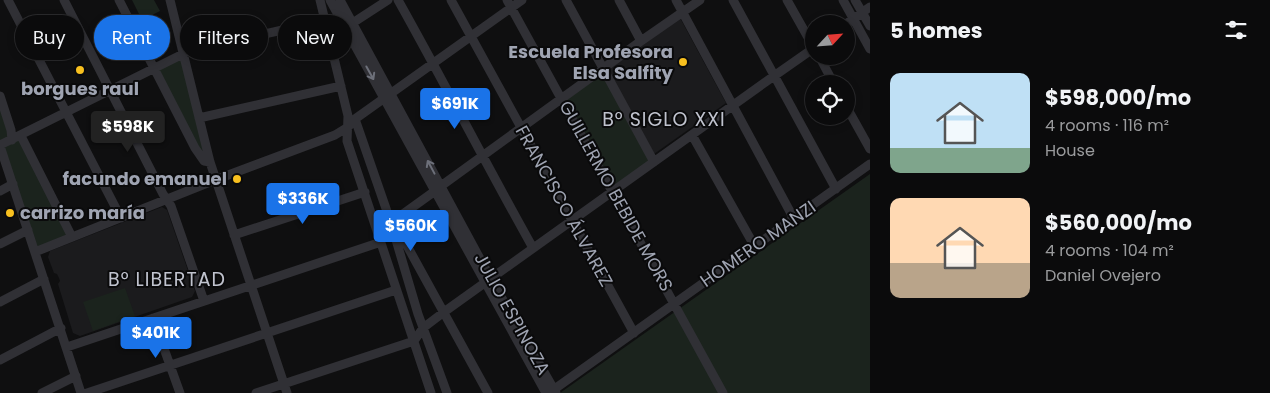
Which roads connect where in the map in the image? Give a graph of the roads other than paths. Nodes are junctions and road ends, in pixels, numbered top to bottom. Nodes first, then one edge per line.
1 (8, 0) edge
2 (64, 0) edge
3 (119, 0) edge
4 (170, 0) edge
5 (320, 0) edge
6 (330, 0) edge
7 (340, 0) edge
8 (388, 0) edge
9 (398, 0) edge
10 (451, 0) edge
11 (522, 0) edge
12 (566, 0) edge
13 (619, 0) edge
14 (676, 0) edge
15 (700, 0) edge
16 (733, 0) edge
17 (787, 0) edge
18 (843, 0) edge
19 (855, 0) edge
20 (509, 4) edge
21 (870, 7) edge
22 (682, 12) junction
23 (862, 13) junction
24 (324, 15) edge
25 (341, 15) edge
26 (344, 15) edge
27 (848, 15) edge
28 (352, 18) edge
29 (855, 18) edge
30 (870, 26) edge
31 (855, 28) edge
32 (352, 32) edge
33 (805, 32) edge
34 (471, 36) junction
35 (641, 41) junction
36 (180, 44) edge
37 (870, 49) edge
38 (180, 54) edge
39 (805, 54) edge
40 (184, 60) edge
41 (335, 60) edge
42 (434, 63) junction
43 (603, 68) junction
44 (153, 69) junction
45 (774, 76) junction
46 (341, 86) junction
47 (110, 91) junction
48 (0, 96) edge
49 (388, 96) junction
50 (562, 98) junction
51 (733, 106) junction
52 (66, 113) junction
53 (199, 118) junction
54 (355, 119) junction
55 (855, 122) edge
56 (348, 127) junction
57 (521, 128) junction
58 (692, 135) junction
59 (21, 136) junction
60 (12, 140) junction
61 (0, 145) edge
62 (870, 149) edge
63 (482, 157) junction
64 (210, 162) junction
65 (654, 162) junction
66 (870, 164) edge
67 (215, 180) junction
68 (13, 184) junction
69 (438, 188) junction
70 (836, 189) junction
71 (0, 190) edge
72 (365, 192) junction
73 (612, 192) junction
74 (167, 200) junction
75 (121, 218) junction
76 (794, 219) junction
77 (572, 221) junction
78 (392, 222) junction
79 (28, 230) junction
80 (378, 232) junction
81 (234, 235) junction
82 (72, 237) junction
83 (381, 242) junction
84 (0, 244) edge
85 (755, 247) junction
86 (533, 248) junction
87 (35, 252) junction
88 (44, 279) junction
89 (488, 281) junction
90 (251, 285) junction
91 (396, 290) junction
92 (204, 301) junction
93 (0, 302) edge
94 (675, 303) junction
95 (444, 312) junction
96 (154, 318) junction
97 (61, 328) junction
98 (423, 328) junction
99 (634, 332) junction
100 (266, 333) junction
101 (414, 341) junction
102 (67, 347) junction
103 (0, 360) edge
104 (171, 366) junction
105 (76, 376) junction
106 (442, 380) junction
107 (284, 384) junction
108 (431, 391) edge
109 (551, 392) edge
110 (42, 393) edge
111 (81, 393) edge
112 (87, 393) edge
113 (180, 393) edge
114 (256, 393) edge
115 (287, 393) edge
116 (447, 393) edge
117 (488, 393) edge
118 (723, 393) edge

1 - 52 street
2 - 47 street
3 - 44 street
4 - 36 street
5 - 24 street
6 - 25 street
7 - 26 street
8 - 28 street
9 - 42 street
10 - 34 street, FRANCISCO ÁLVAREZ
11 - 20 street
12 - 43 street
13 - 35 street
14 - 22 street
15 - 22 street
16 - 45 street
17 - 33 street
18 - 27 street
19 - 23 street
20 - 34 street
20 - 50 street, GUILLERMO BEBIDE MORS
21 - 23 street
22 - 35 street
22 - 51 street
23 - 29 street
23 - 30 street
31 - 37 street
32 - 49 street, JULIO ESPINOZA
34 - 42 street
34 - 57 street, FRANCISCO ÁLVAREZ
35 - 43 street
38 - 44 street
39 - 45 street
40 - 53 street
41 - 46 street
42 - 49 street
42 - 63 street
43 - 50 street
43 - 65 street
44 - 47 street
44 - 64 street
45 - 51 street
45 - 70 street
46 - 53 street
46 - 56 street
47 - 52 street
47 - 74 street
48 - 60 street
49 - 54 street
49 - 69 street, JULIO ESPINOZA
50 - 57 street
50 - 73 street, GUILLERMO BEBIDE MORS
51 - 58 street
51 - 76 street
52 - 59 street
52 - 75 street
53 - 64 street
54 - 56 street
54 - 78 street
55 - 62 street
56 - 67 street
56 - 72 street
57 - 63 street
57 - 77 street, FRANCISCO ÁLVAREZ
58 - 65 street
58 - 85 street
59 - 60 street
59 - 82 street
60 - 61 street
61 - 68 street
63 - 69 street
63 - 86 street
64 - 67 street
65 - 73 street
66 - 70 street, HOMERO MANZI
67 - 74 street
67 - 81 street
68 - 71 street
68 - 79 street
69 - 78 street
69 - 89 street, JULIO ESPINOZA
70 - 76 street, HOMERO MANZI
72 - 80 street
72 - 81 street
73 - 77 street
73 - 94 street, GUILLERMO BEBIDE MORS
74 - 75 street
74 - 92 street
75 - 82 street
76 - 85 street, HOMERO MANZI
77 - 86 street
77 - 99 street, FRANCISCO ÁLVAREZ
78 - 80 street
78 - 95 street
78 - 98 street
79 - 84 street
79 - 87 street
80 - 83 street
81 - 90 street
82 - 87 street
83 - 90 street
83 - 91 street
85 - 94 street, HOMERO MANZI
86 - 89 street
87 - 88 street
88 - 93 street
88 - 97 street
89 - 95 street
89 - 109 street, JULIO ESPINOZA
90 - 92 street
90 - 100 street
91 - 100 street
91 - 101 street
92 - 96 street
94 - 99 street, HOMERO MANZI
94 - 118 street, GUILLERMO BEBIDE MORS
95 - 98 street
95 - 117 street
96 - 102 street
96 - 104 street
97 - 102 street
97 - 103 street
98 - 101 street
98 - 106 street
99 - 109 street, HOMERO MANZI
100 - 104 street
100 - 107 street
101 - 107 street
101 - 108 street
102 - 105 street
104 - 112 street
104 - 113 street
105 - 110 street
105 - 111 street
106 - 108 street
106 - 116 street
107 - 114 street
107 - 115 street

